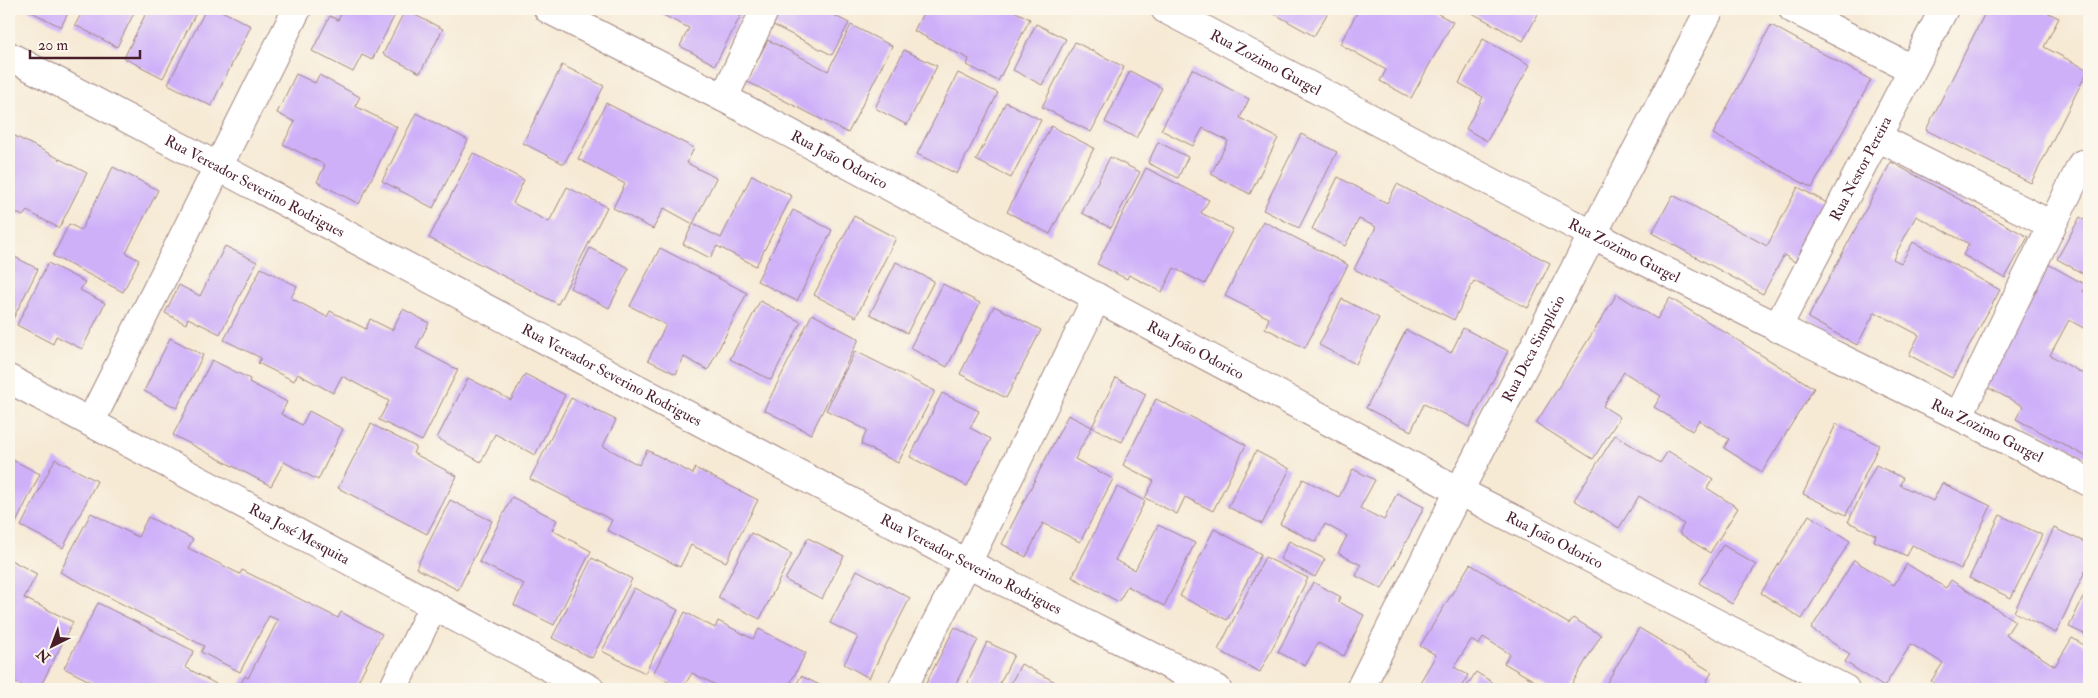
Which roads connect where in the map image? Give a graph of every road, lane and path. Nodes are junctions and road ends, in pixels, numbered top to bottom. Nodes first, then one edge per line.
1 (297, 9) edge
2 (548, 9) edge
3 (765, 9) edge
4 (1165, 9) edge
5 (1710, 9) edge
6 (1793, 9) edge
7 (1944, 9) edge
8 (9, 56) edge
9 (1912, 69) junction
10 (724, 98) junction
11 (1877, 137) junction
12 (2086, 166) edge
13 (220, 167) junction
14 (2052, 225) junction
15 (1593, 235) junction
16 (1097, 297) junction
17 (1777, 328) junction
18 (9, 379) edge
19 (1959, 415) junction
20 (91, 421) junction
21 (2089, 482) edge
22 (1459, 491) junction
23 (967, 563) junction
24 (433, 606) junction
25 (393, 689) edge
26 (590, 689) edge
27 (902, 689) edge
28 (1217, 689) edge
29 (1360, 689) edge
30 (1844, 689) edge

1 - 13 street
2 - 10 street, Rua João Odorico
3 - 10 street
4 - 15 street, Rua Zozimo Gurgel
5 - 15 street, Rua Deca Simplício
6 - 9 street
7 - 9 street, Rua Nestor Pereira
8 - 13 street, Rua Vereador Severino Rodrigues
9 - 11 street, Rua Nestor Pereira
10 - 16 street, Rua João Odorico
11 - 14 street
11 - 17 street, Rua Nestor Pereira
12 - 14 street
13 - 20 street
13 - 23 street, Rua Vereador Severino Rodrigues
14 - 19 street
15 - 17 street, Rua Zozimo Gurgel
15 - 22 street, Rua Deca Simplício
16 - 22 street, Rua João Odorico
16 - 23 street
17 - 19 street, Rua Zozimo Gurgel
18 - 20 street, Rua José Mesquita
19 - 21 street, Rua Zozimo Gurgel
20 - 24 street, Rua José Mesquita
22 - 29 street, Rua Deca Simplício
22 - 30 street, Rua João Odorico
23 - 27 street
23 - 28 street, Rua Vereador Severino Rodrigues
24 - 25 street
24 - 26 street, Rua José Mesquita

